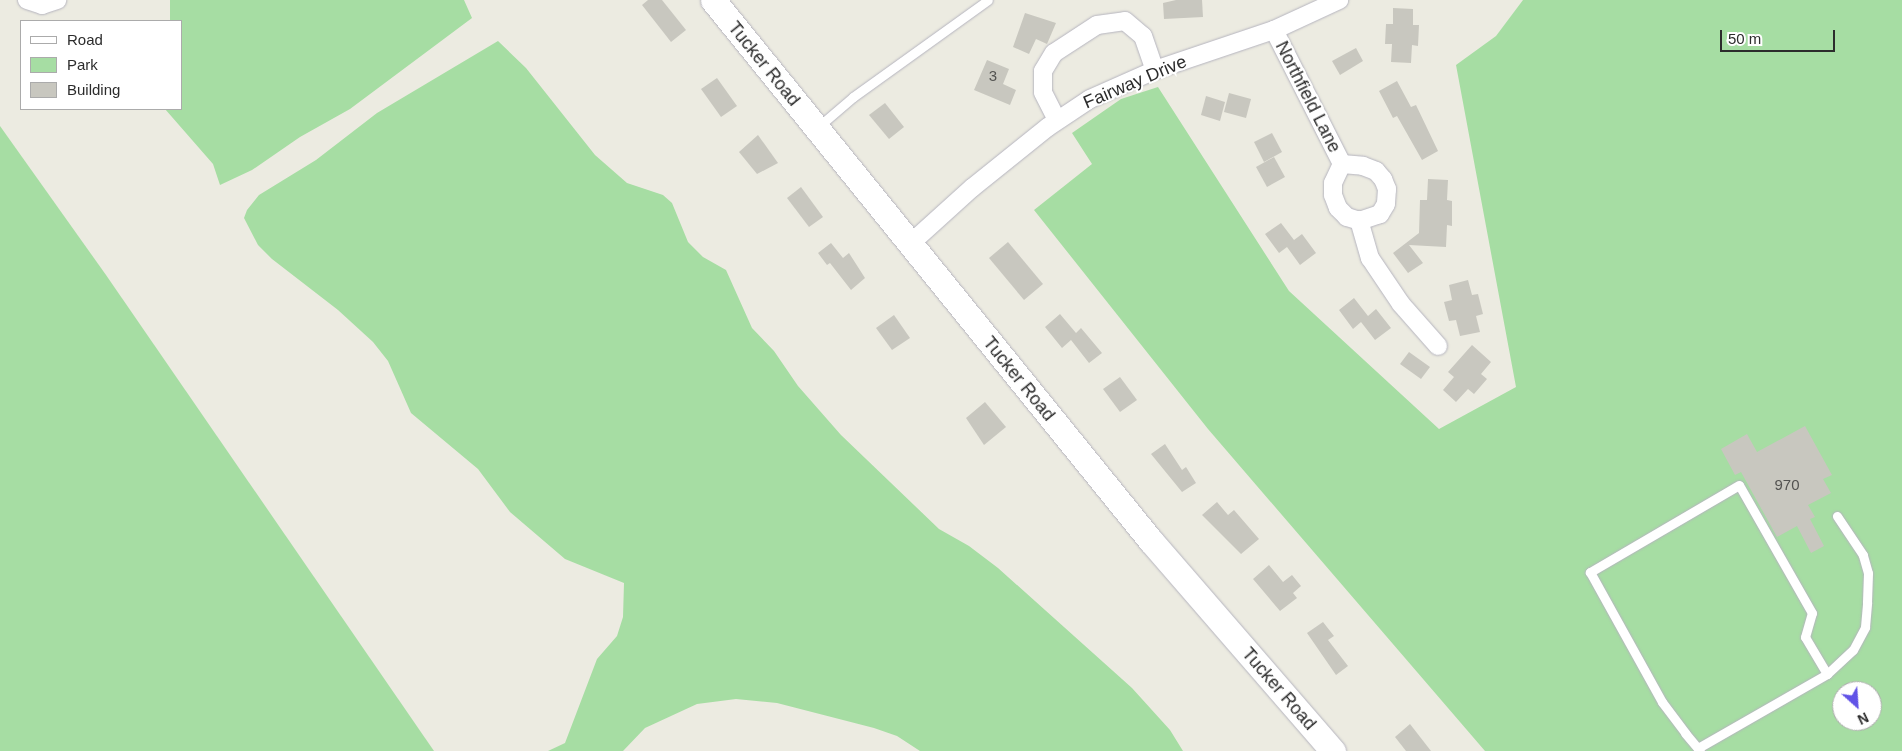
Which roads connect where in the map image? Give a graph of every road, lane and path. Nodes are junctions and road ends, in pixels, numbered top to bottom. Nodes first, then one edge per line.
1 (28, 0) edge
2 (57, 0) edge
3 (713, 0) edge
4 (988, 0) edge
5 (1339, 0) edge
6 (1274, 30) junction
7 (1155, 70) junction
8 (1057, 120) junction
9 (816, 128) junction
10 (1342, 164) junction
11 (1359, 220) junction
12 (910, 244) junction
13 (1438, 346) dead end
14 (1837, 516) dead end
15 (1827, 674) junction
16 (1699, 750) edge
17 (1333, 751) edge

1 - 2 street
3 - 9 main road, Tucker Road
4 - 9 lane
5 - 6 street, Fairway Drive
6 - 7 street, Fairway Drive
6 - 10 street, Northfield Lane
7 - 8 street, Fairway Drive
7 - 8 street
8 - 12 street, Fairway Drive
9 - 12 main road, Tucker Road
10 - 11 street, Northfield Lane
10 - 11 street, Northfield Lane
11 - 13 street
12 - 17 main road, Tucker Road
14 - 15 lane
15 - 16 lane
15 - 16 lane

